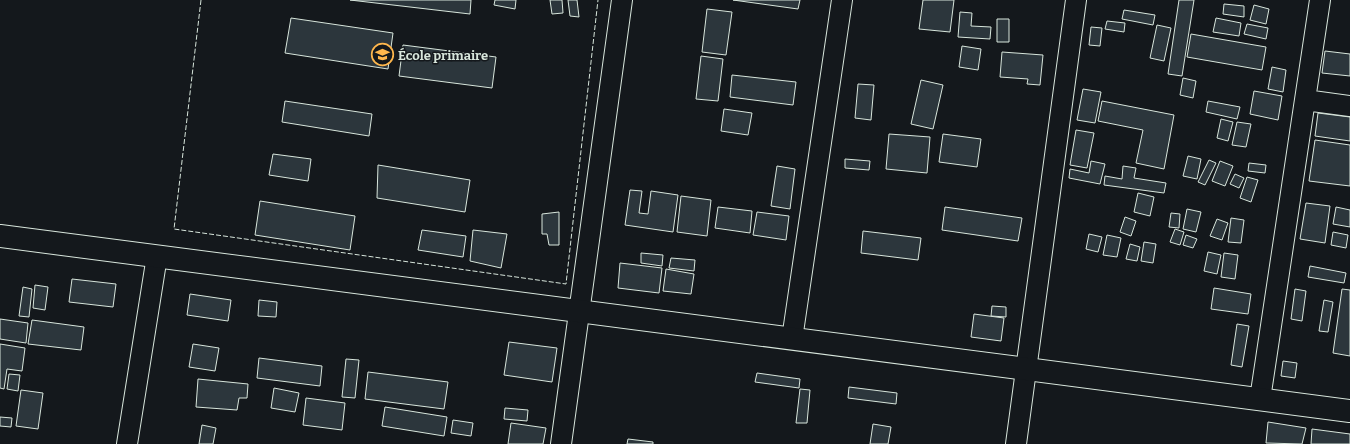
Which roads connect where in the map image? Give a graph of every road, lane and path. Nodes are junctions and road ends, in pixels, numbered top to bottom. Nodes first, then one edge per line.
1 (622, 0) edge
2 (842, 0) edge
3 (1076, 0) edge
4 (1320, 0) edge
5 (1305, 100) junction
6 (1350, 106) edge
7 (0, 236) edge
8 (157, 256) junction
9 (579, 311) junction
10 (792, 339) junction
11 (1026, 369) junction
12 (1260, 399) junction
13 (1350, 411) edge
14 (127, 444) edge
15 (561, 444) edge
16 (1016, 444) edge

1 - 9 street
2 - 10 street
3 - 11 street
4 - 5 street
5 - 6 street
5 - 12 street
7 - 8 street
8 - 9 street
8 - 14 street
9 - 10 street
9 - 15 street
10 - 11 street
11 - 12 street
11 - 16 street
12 - 13 street

